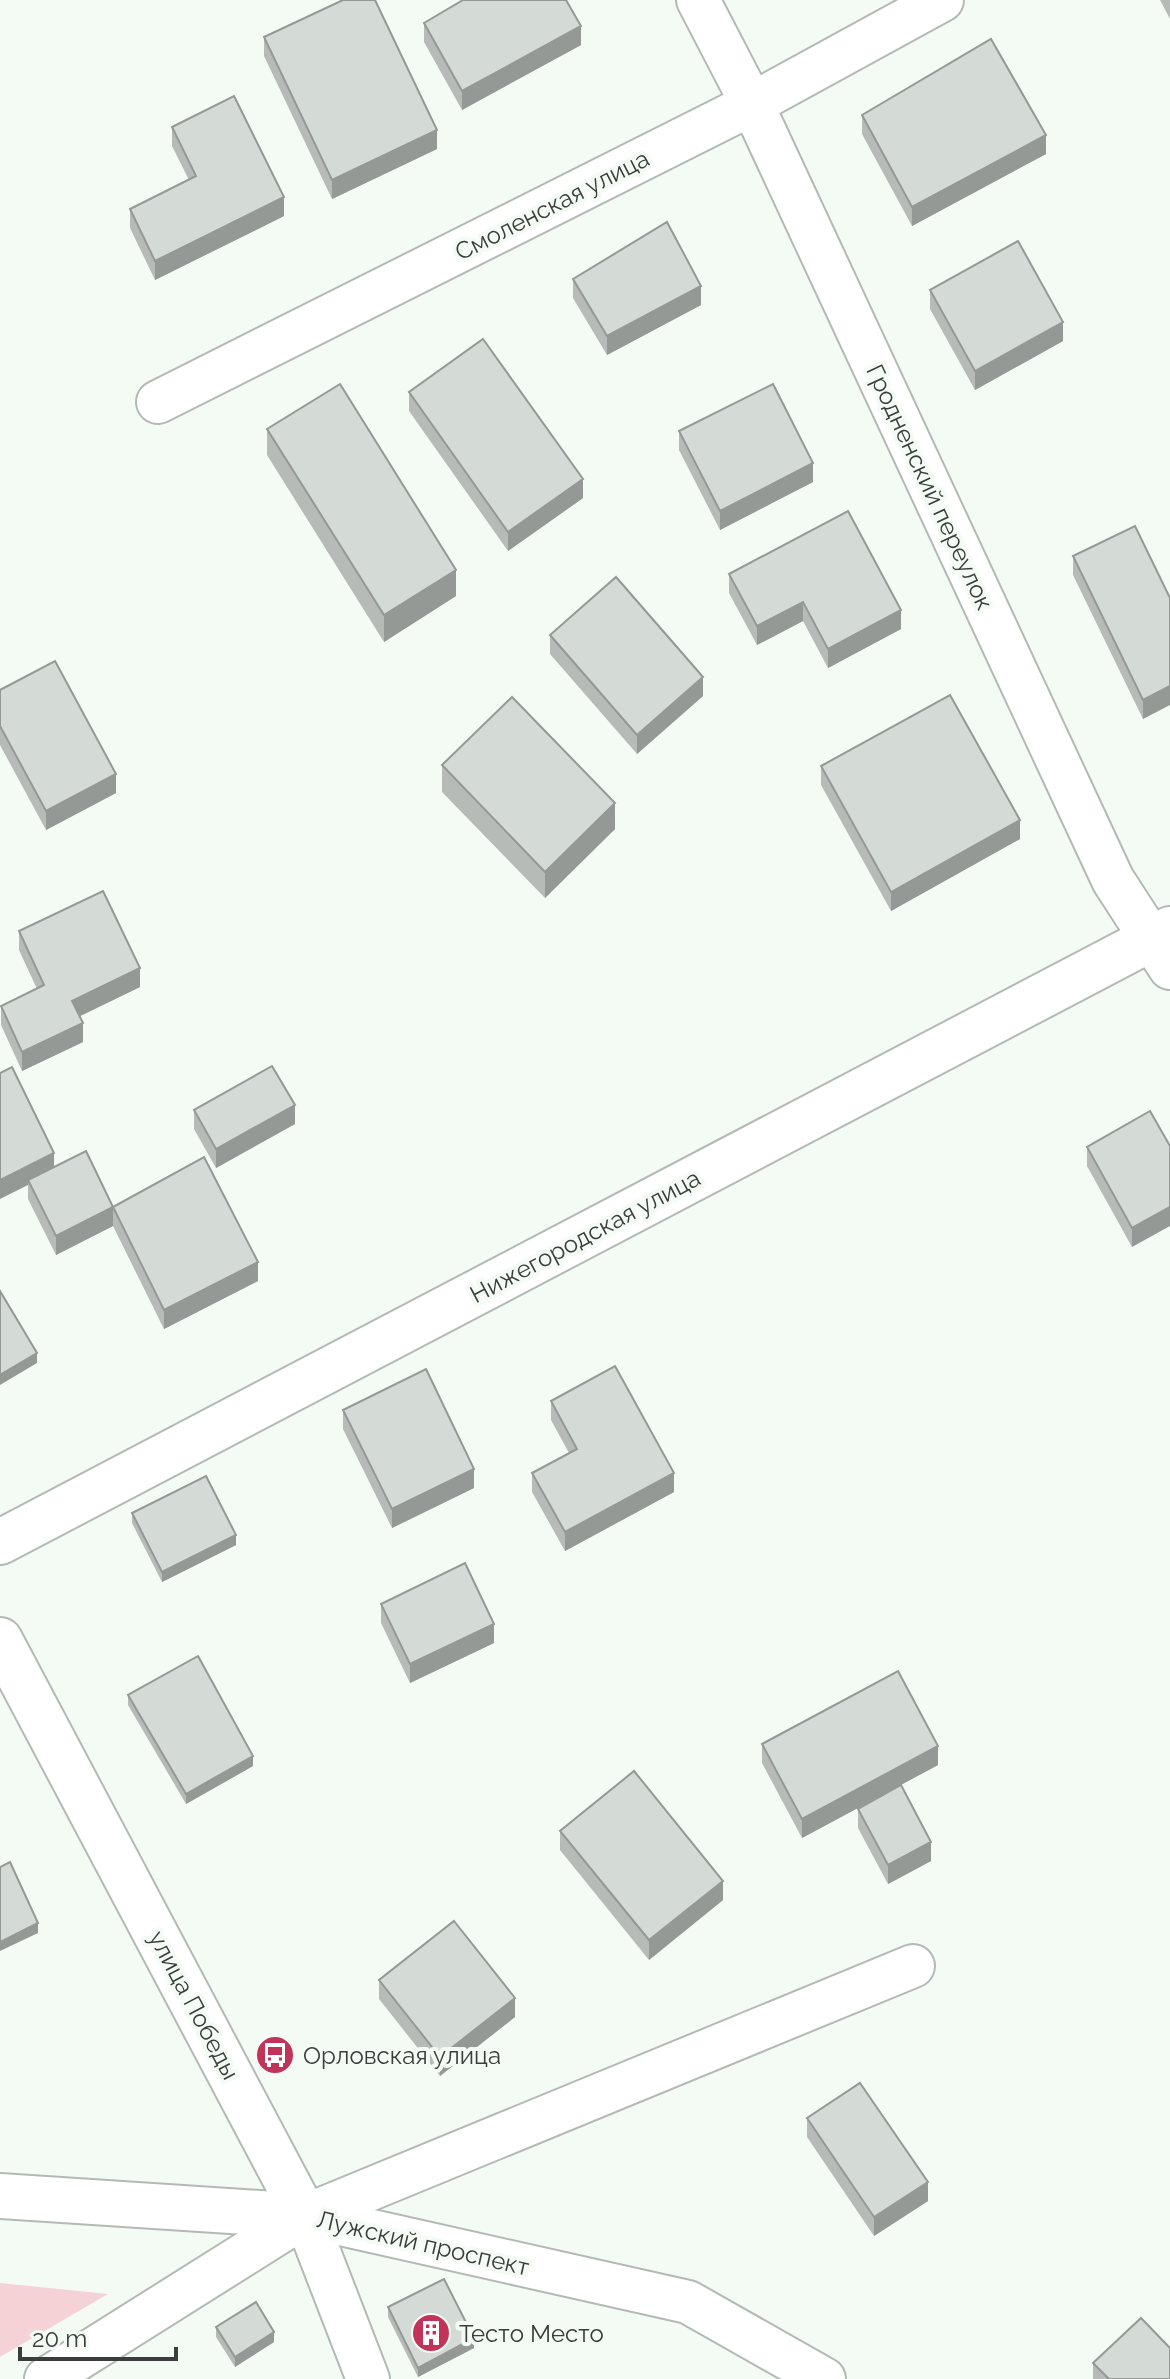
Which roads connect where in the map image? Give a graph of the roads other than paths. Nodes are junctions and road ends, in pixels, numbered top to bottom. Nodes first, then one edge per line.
1 (698, 0) edge
2 (942, 0) edge
3 (752, 104) junction
4 (158, 402) dead end
5 (1163, 946) edge
6 (0, 1542) edge
7 (0, 1640) edge
8 (913, 1966) dead end
9 (0, 2196) edge
10 (305, 2216) junction
11 (46, 2379) edge
12 (368, 2379) edge
13 (824, 2379) edge

1 - 3 street, Гродненский переулок
2 - 3 street, Смоленская улица
3 - 4 street, Смоленская улица
3 - 5 street, Гродненский переулок
5 - 6 street, Нижегородская улица
7 - 10 street, улица Победы
8 - 10 street
9 - 10 street, Лужский проспект
10 - 11 street
10 - 12 street, улица Победы
10 - 13 street, Лужский проспект

